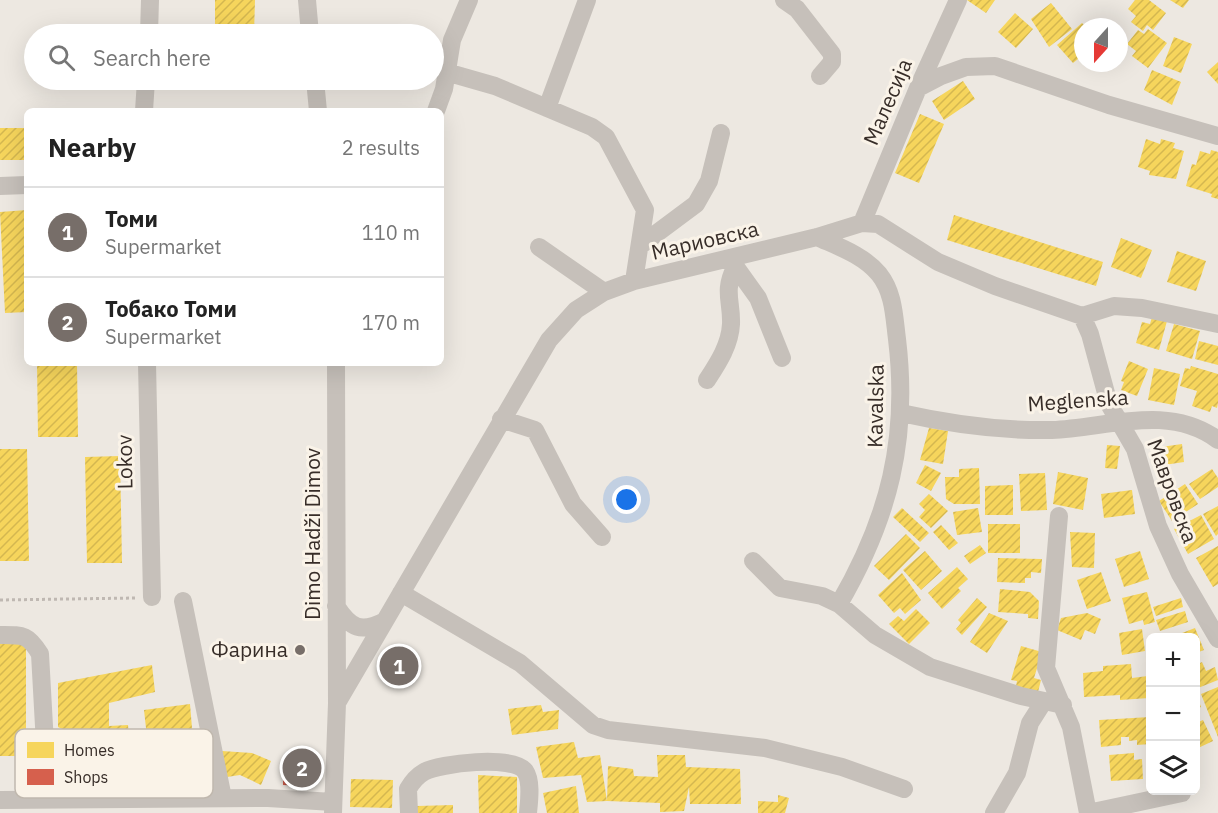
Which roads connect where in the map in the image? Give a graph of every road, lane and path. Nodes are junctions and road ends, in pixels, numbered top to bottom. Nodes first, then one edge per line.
1 (150, 0) edge
2 (307, 0) edge
3 (469, 0) edge
4 (587, 0) edge
5 (784, 0) edge
6 (958, 0) edge
7 (149, 24) edge
8 (309, 24) edge
9 (446, 72) junction
10 (820, 75) dead end
11 (918, 88) junction
12 (444, 89) edge
13 (145, 90) edge
14 (316, 90) edge
15 (444, 90) edge
16 (144, 108) edge
17 (318, 108) edge
18 (437, 108) edge
19 (547, 108) junction
20 (721, 133) dead end
21 (1218, 136) edge
22 (24, 185) edge
23 (0, 186) edge
24 (862, 223) junction
25 (817, 237) junction
26 (641, 245) junction
27 (539, 247) dead end
28 (732, 263) junction
29 (634, 281) junction
30 (604, 292) junction
31 (1082, 316) junction
32 (1218, 324) edge
33 (782, 358) dead end
34 (147, 366) edge
35 (336, 366) edge
36 (707, 380) dead end
37 (901, 413) junction
38 (501, 419) junction
39 (1119, 420) junction
40 (1218, 440) edge
41 (1059, 516) dead end
42 (602, 537) dead end
43 (753, 561) dead end
44 (401, 593) junction
45 (152, 597) joint
46 (0, 600) edge
47 (183, 601) dead end
48 (839, 604) junction
49 (336, 606) junction
50 (385, 621) junction
51 (0, 635) edge
52 (1218, 639) edge
53 (1044, 701) junction
54 (337, 704) junction
55 (1063, 705) junction
56 (44, 729) edge
57 (212, 729) edge
58 (213, 733) edge
59 (904, 789) dead end
60 (1173, 795) edge
61 (48, 798) joint
62 (0, 800) edge
63 (229, 803) edge
64 (333, 808) edge
65 (409, 813) edge
66 (528, 813) edge
67 (994, 813) edge
68 (1088, 813) edge

1 - 7 street
2 - 8 street
3 - 9 street
4 - 19 street
5 - 10 street
6 - 11 street, Малесија
9 - 12 street
9 - 19 street
11 - 21 street
11 - 24 street, Малесија
13 - 16 street
14 - 17 street
15 - 18 street
19 - 26 street
20 - 26 street
22 - 23 street
24 - 25 street, Мариовска
24 - 31 street
25 - 28 street, Мариовска
25 - 37 street, Kavalska
26 - 29 street
27 - 30 street
28 - 29 street, Мариовска
28 - 33 street
28 - 36 street
29 - 30 street, Мариовска
30 - 38 street, Мариовска
31 - 32 street
31 - 39 street
34 - 45 street, Lokov
35 - 49 street, Dimo Hadži Dimov
37 - 39 street, Meglenska
37 - 48 street, Kavalska
38 - 42 street
38 - 44 street, Мариовска
39 - 40 street, Meglenska
39 - 52 street, Мавровска
41 - 55 street
43 - 48 street
44 - 50 street, Мариовска
44 - 59 street
45 - 46 path
47 - 57 street
48 - 53 street
49 - 50 street
49 - 54 street, Dimo Hadži Dimov
50 - 54 street, Мариовска
51 - 56 street
53 - 55 street
53 - 67 street
54 - 64 street, Dimo Hadži Dimov
55 - 68 street
58 - 63 street
60 - 68 street
61 - 62 street
61 - 63 street
63 - 64 street
65 - 66 street

